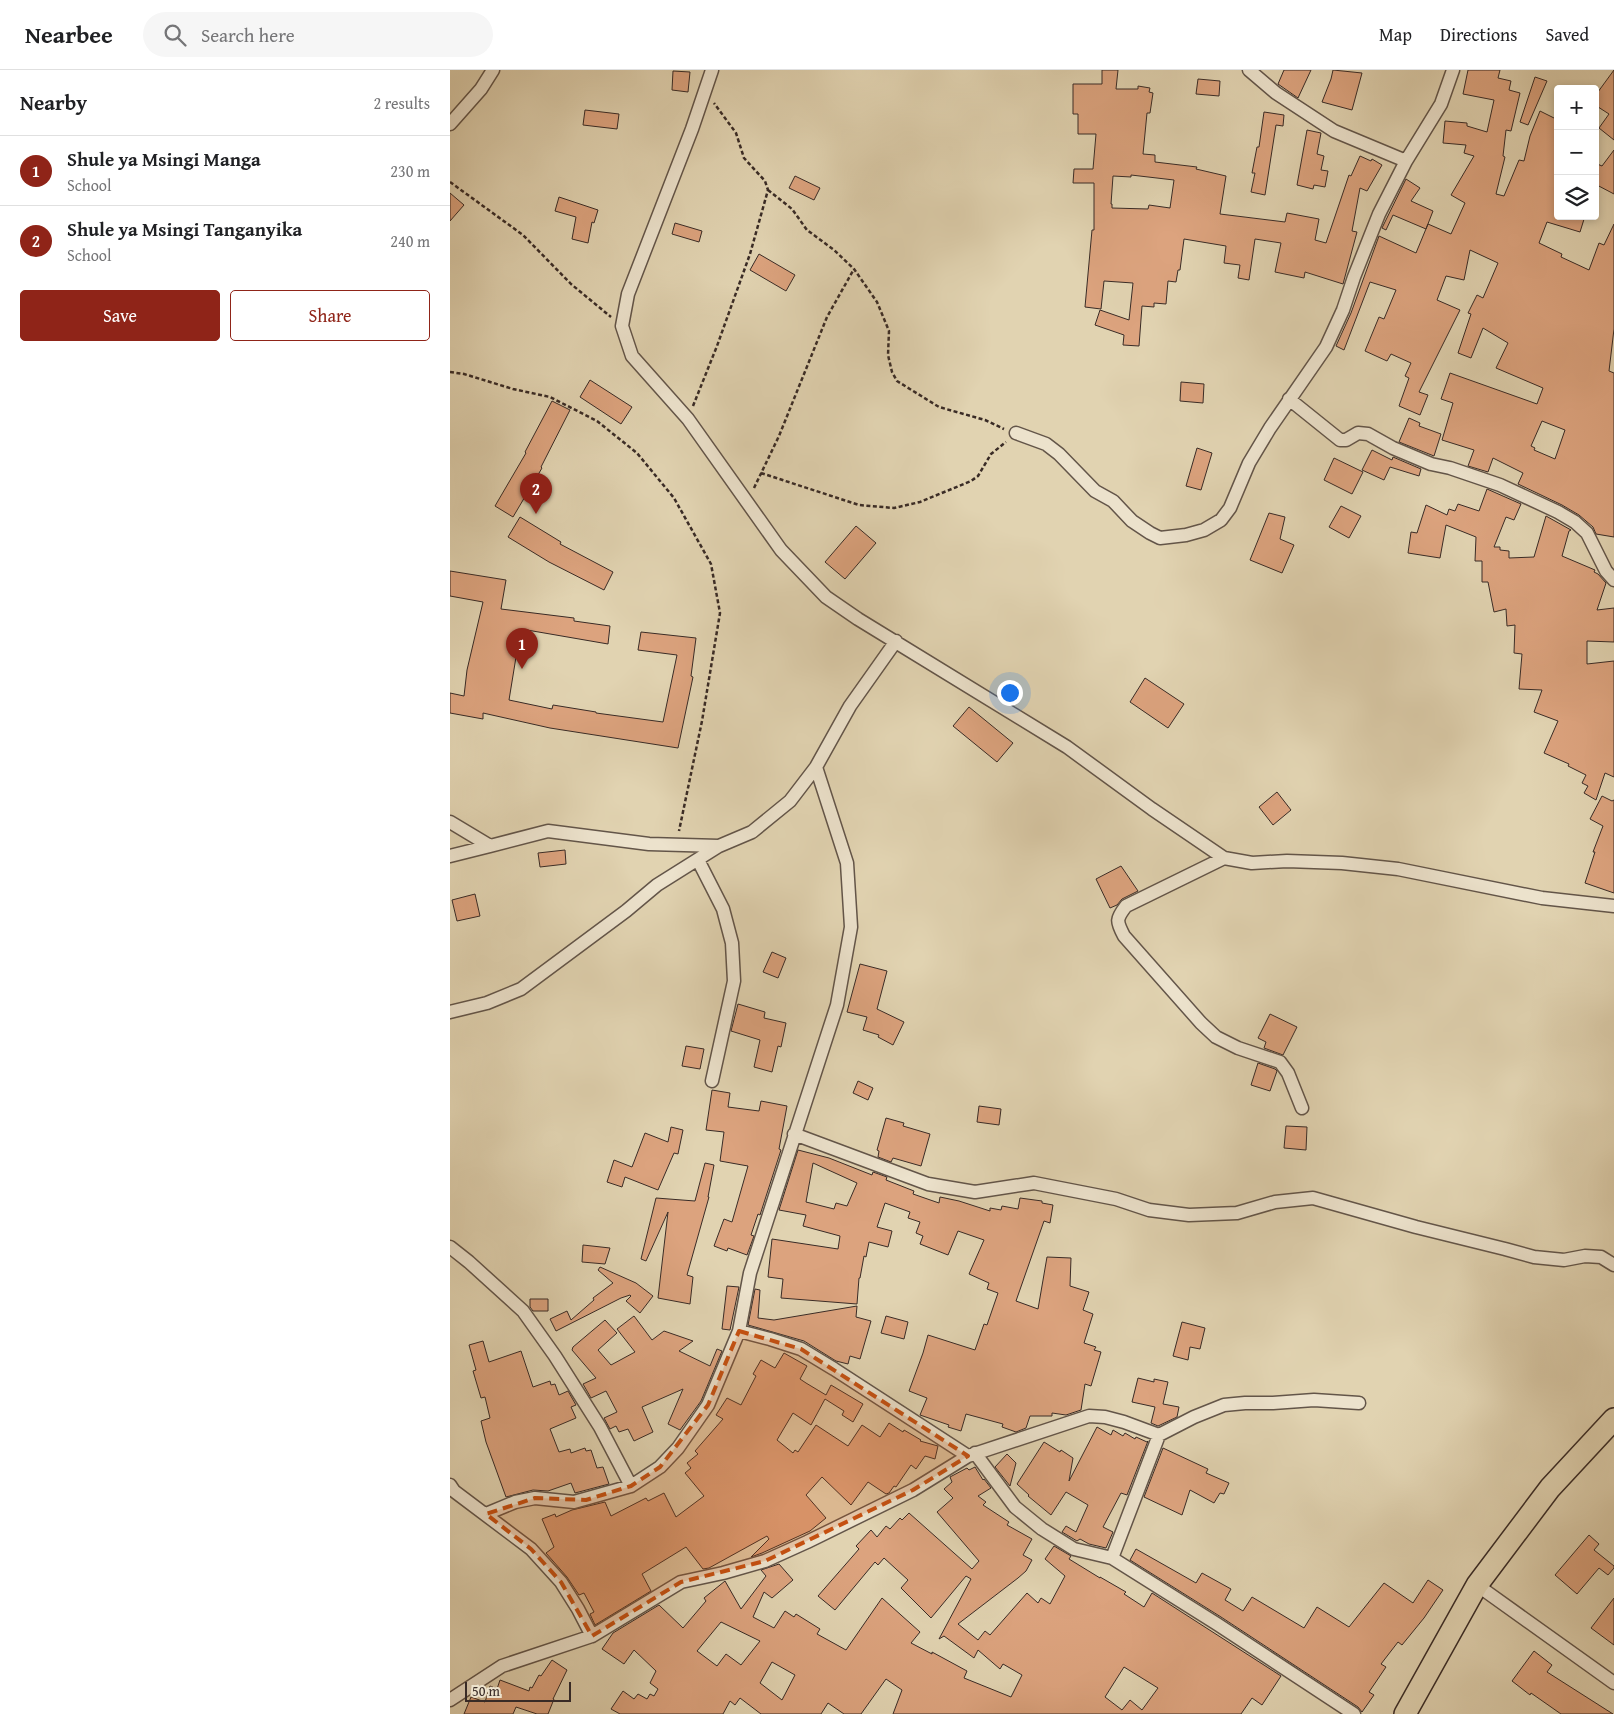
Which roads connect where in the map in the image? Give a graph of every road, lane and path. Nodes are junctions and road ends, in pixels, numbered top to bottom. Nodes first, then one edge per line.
1 (493, 70) edge
2 (712, 70) edge
3 (1249, 70) edge
4 (1453, 70) edge
5 (704, 93) junction
6 (450, 124) edge
7 (1406, 161) junction
8 (450, 182) edge
9 (768, 190) junction
10 (854, 269) junction
11 (622, 326) junction
12 (450, 372) edge
13 (1289, 399) junction
14 (688, 419) junction
15 (1016, 434) junction
16 (761, 473) junction
17 (747, 503) junction
18 (1614, 580) edge
19 (896, 641) junction
20 (816, 766) junction
21 (450, 822) edge
22 (676, 845) junction
23 (490, 846) junction
24 (719, 846) junction
25 (450, 856) edge
26 (1224, 858) junction
27 (698, 860) junction
28 (1614, 906) edge
29 (450, 1012) edge
30 (712, 1081) dead end
31 (1302, 1108) dead end
32 (794, 1134) junction
33 (450, 1247) edge
34 (1614, 1265) edge
35 (739, 1331) junction
36 (1359, 1403) dead end
37 (1614, 1419) edge
38 (1159, 1435) junction
39 (971, 1454) junction
40 (450, 1485) edge
41 (631, 1486) junction
42 (486, 1514) junction
43 (1112, 1558) junction
44 (1478, 1585) junction
45 (592, 1636) junction
46 (1614, 1683) edge
47 (450, 1700) edge
48 (1354, 1714) edge
49 (1406, 1714) edge

1 - 6 street
2 - 5 street
3 - 7 street
4 - 7 street
5 - 9 path
5 - 11 street
7 - 13 street
8 - 11 path
9 - 10 path
9 - 14 path
10 - 15 path
10 - 16 path
11 - 14 street
12 - 22 path
13 - 15 street
13 - 18 street
14 - 17 street
15 - 16 path
16 - 17 path
17 - 19 street
19 - 20 street
19 - 26 street
20 - 24 street
20 - 32 street
21 - 23 street
22 - 23 street
22 - 24 street
23 - 25 street
24 - 27 street
26 - 28 street
26 - 31 street
27 - 29 street
27 - 30 street
32 - 34 street
32 - 35 street
33 - 41 street
35 - 39 street
35 - 41 street
36 - 38 street
37 - 44 highway
38 - 39 street
38 - 43 street
39 - 43 street
39 - 45 street
40 - 42 street
41 - 42 street
42 - 45 street
43 - 48 street
44 - 46 street
44 - 49 highway
45 - 47 street

